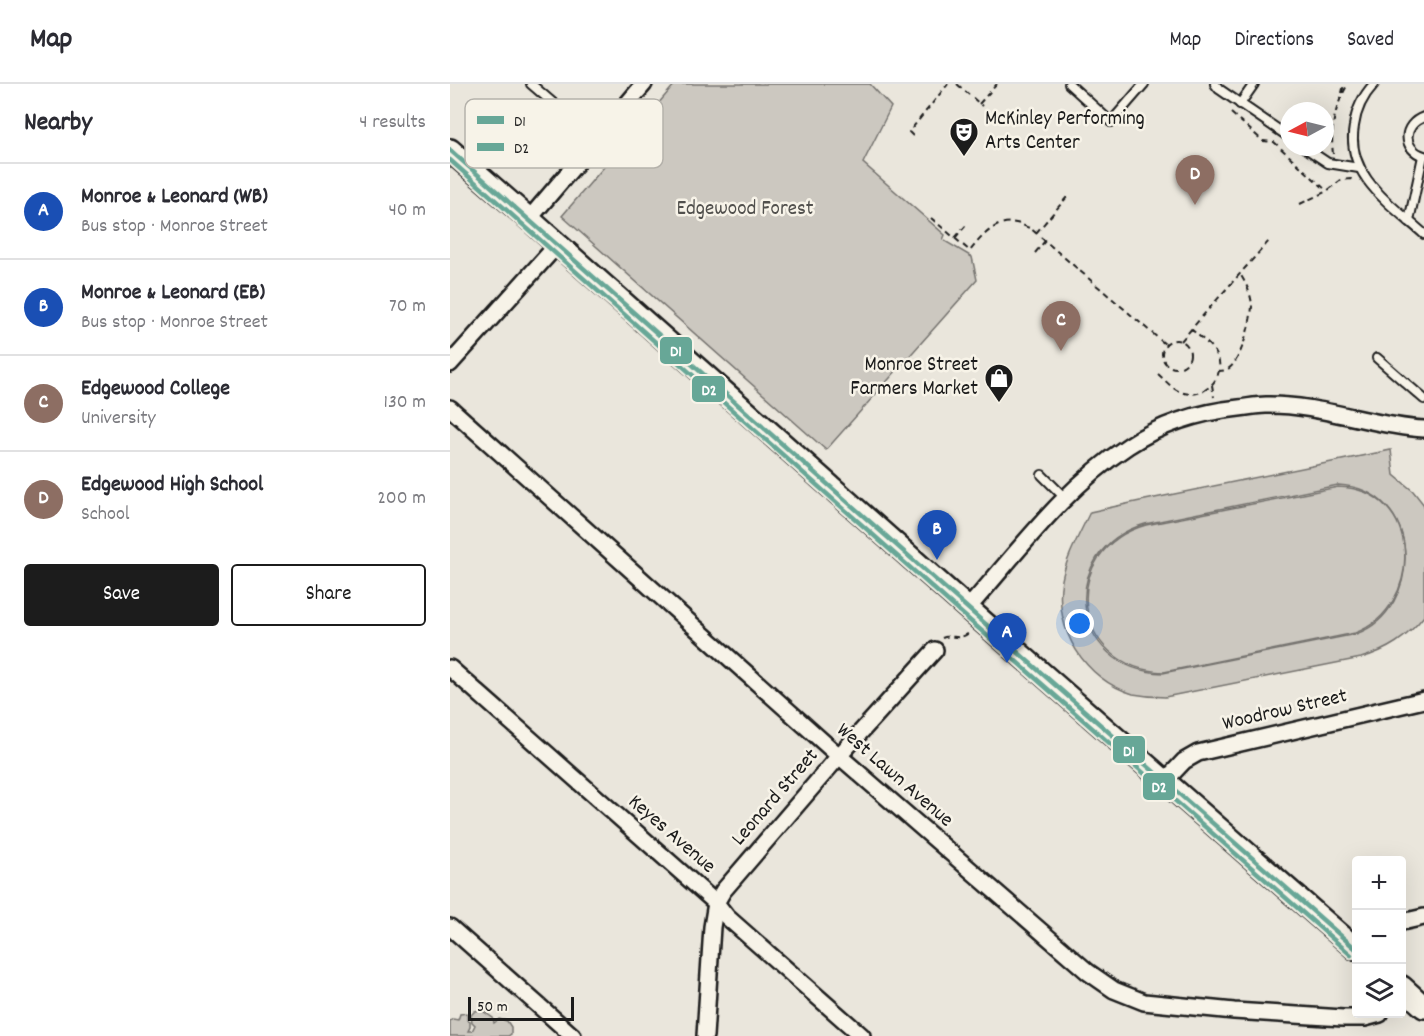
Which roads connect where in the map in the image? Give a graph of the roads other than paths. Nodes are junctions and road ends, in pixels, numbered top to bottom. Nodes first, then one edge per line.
1 (531, 84) edge
2 (644, 84) edge
3 (1069, 84) edge
4 (1144, 84) edge
5 (1215, 84) edge
6 (1254, 84) edge
7 (1374, 84) edge
8 (548, 99) edge
9 (631, 99) edge
10 (1240, 104) junction
11 (1424, 117) edge
12 (1280, 131) edge
13 (450, 150) edge
14 (1318, 156) edge
15 (1424, 156) edge
16 (465, 163) edge
17 (471, 168) edge
18 (572, 168) edge
19 (1359, 168) junction
20 (529, 219) junction
21 (1409, 221) junction
22 (1424, 234) edge
23 (557, 245) junction
24 (1377, 358) dead end
25 (450, 364) edge
26 (1424, 399) edge
27 (450, 408) edge
28 (1424, 429) edge
29 (1042, 475) dead end
30 (1065, 498) junction
31 (968, 608) junction
32 (935, 650) road end
33 (450, 668) edge
34 (1424, 700) edge
35 (839, 756) junction
36 (1165, 781) junction
37 (716, 903) junction
38 (1424, 917) edge
39 (1406, 921) edge
40 (450, 927) edge
41 (1352, 942) edge
42 (1406, 992) edge
43 (1424, 1007) edge
44 (1352, 1018) edge
45 (573, 1036) edge
46 (705, 1036) edge
47 (862, 1036) edge

1 - 8 lane
2 - 9 street
3 - 4 lane
5 - 10 lane
6 - 10 lane
7 - 19 lane
10 - 12 lane
11 - 15 lane
13 - 16 main road
14 - 19 lane
15 - 21 lane
17 - 20 main road
18 - 20 street
19 - 21 lane
20 - 23 main road
21 - 22 lane
23 - 25 street
23 - 31 main road
24 - 26 lane
27 - 35 street, West Lawn Avenue
28 - 30 street
29 - 30 lane
30 - 31 street
31 - 36 main road
32 - 35 street, Leonard Street
33 - 37 street, Keyes Avenue
34 - 36 street, Woodrow Street
35 - 37 street, Leonard Street
35 - 44 street, West Lawn Avenue
36 - 41 main road
37 - 46 street, Leonard Street
37 - 47 street, Keyes Avenue
38 - 39 street
40 - 45 street
42 - 43 main road

